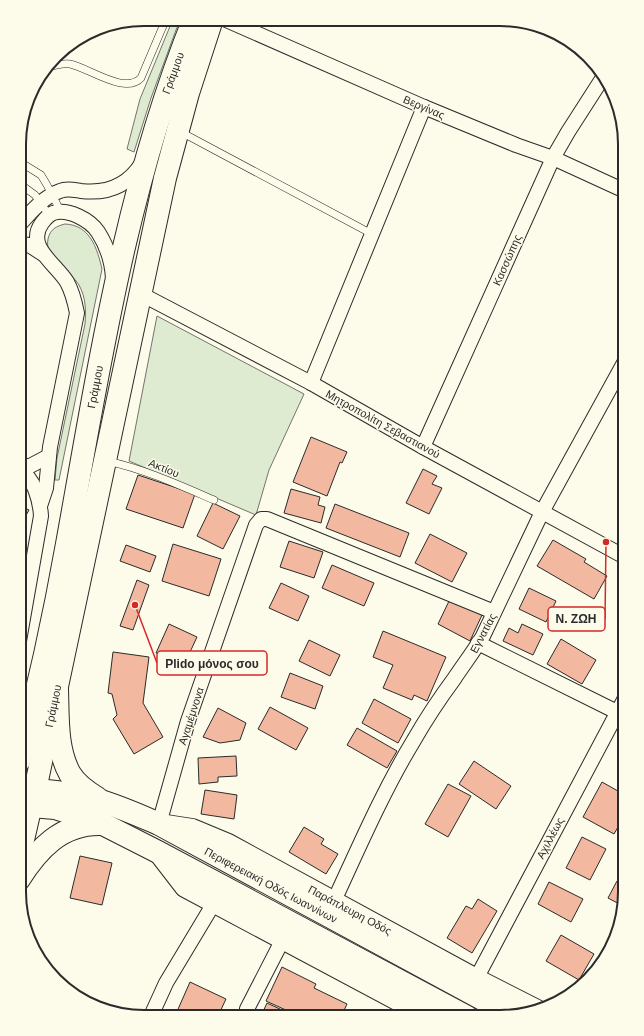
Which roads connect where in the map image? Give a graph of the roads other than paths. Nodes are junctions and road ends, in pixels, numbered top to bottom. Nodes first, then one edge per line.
1 (163, 26) edge
2 (191, 26) edge
3 (210, 26) edge
4 (240, 26) edge
5 (56, 65) edge
6 (600, 82) edge
7 (424, 107) junction
8 (178, 130) junction
9 (150, 147) junction
10 (553, 158) junction
11 (26, 166) edge
12 (26, 188) edge
13 (618, 188) edge
14 (52, 194) junction
15 (40, 203) junction
16 (55, 213) junction
17 (26, 218) edge
18 (372, 234) junction
19 (26, 245) edge
20 (43, 255) junction
21 (139, 293) junction
22 (112, 305) junction
23 (618, 374) edge
24 (311, 383) junction
25 (423, 447) junction
26 (50, 452) junction
27 (104, 461) junction
28 (26, 466) edge
29 (26, 476) edge
30 (214, 500) dead end
31 (40, 506) junction
32 (542, 512) junction
33 (618, 553) edge
34 (30, 572) junction
35 (26, 579) edge
36 (26, 605) edge
37 (494, 612) junction
38 (478, 643) junction
39 (48, 685) junction
40 (26, 706) edge
41 (617, 712) joint
42 (26, 743) edge
43 (26, 797) edge
44 (102, 801) junction
45 (102, 824) junction
46 (159, 824) junction
47 (158, 852) junction
48 (26, 868) edge
49 (334, 901) junction
50 (214, 903) junction
51 (283, 939) junction
52 (476, 979) junction
53 (529, 1006) edge
54 (247, 1008) dead end
55 (155, 1010) edge
56 (416, 1010) edge
57 (454, 1010) edge
58 (502, 1010) edge

1 - 5 lane
2 - 9 main road, Γράμμου
3 - 8 main road, Γράμμου
4 - 7 street, Βεργίνας
6 - 10 street, Κασσώπης
7 - 10 street, Βεργίνας
7 - 18 street
8 - 18 lane
8 - 21 main road, Γράμμου
9 - 14 street
9 - 22 main road, Γράμμου
10 - 13 street, Βεργίνας
10 - 25 street, Κασσώπης
11 - 14 lane
12 - 15 lane
14 - 15 street
14 - 16 lane
15 - 16 lane
15 - 17 street
16 - 20 street
16 - 22 street
18 - 24 street
19 - 20 street
20 - 26 street
21 - 24 street, Μητροπολίτη Σεβαστιανού
21 - 27 main road, Γράμμου
22 - 39 main road, Γράμμου
23 - 32 street, Εγνατίας
24 - 25 street, Μητροπολίτη Σεβαστιανού
25 - 32 street, Μητροπολίτη Σεβαστιανού
26 - 28 street
26 - 31 street
27 - 30 lane, Ακτίου
27 - 39 main road, Γράμμου
29 - 31 street
31 - 34 street
32 - 33 street, Μητροπολίτη Σεβαστιανού
32 - 37 street, Εγνατίας
34 - 35 street
34 - 36 street
37 - 38 street, Εγνατίας
37 - 46 street, Αγαμέμνονα
38 - 41 street
38 - 49 street, Εγνατίας
39 - 40 street
39 - 42 main road, Γράμμου
39 - 43 main road, Γράμμου
39 - 44 main road
41 - 52 street, Αχιλλέως
43 - 44 main road, Περιφερειακή Οδός Ιωαννίνων
43 - 45 main road
44 - 46 main road, Περιφερειακή Οδός Ιωαννίνων
45 - 47 main road
45 - 48 main road
46 - 49 street, Παράπλευρη Οδός
46 - 58 main road, Περιφερειακή Οδός Ιωαννίνων
47 - 50 street
47 - 57 main road
49 - 52 street, Παράπλευρη Οδός
50 - 51 street
50 - 55 street
51 - 54 street
51 - 56 street
52 - 53 street, Παράπλευρη Οδός

